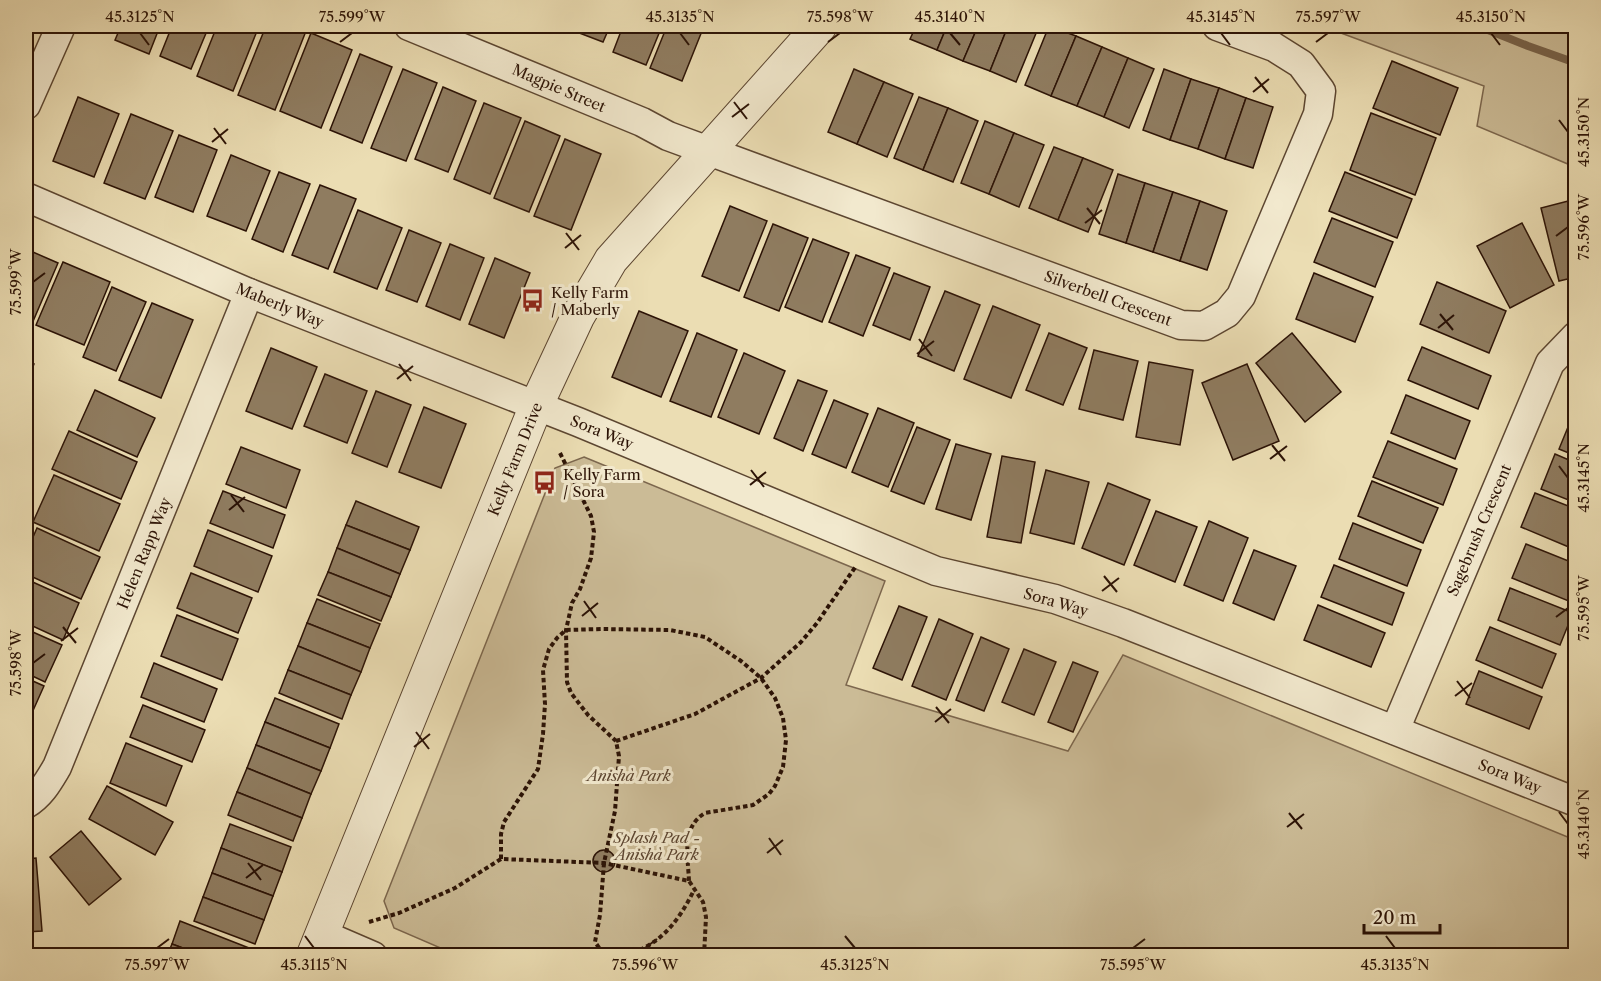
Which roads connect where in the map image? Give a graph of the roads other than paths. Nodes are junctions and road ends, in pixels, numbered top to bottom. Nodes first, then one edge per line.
1 (61, 26) edge
2 (409, 26) edge
3 (820, 26) edge
4 (1216, 26) edge
5 (26, 105) edge
6 (710, 151) junction
7 (26, 198) edge
8 (249, 293) junction
9 (1575, 336) edge
10 (536, 406) junction
11 (1395, 730) junction
12 (1575, 802) edge
13 (26, 804) edge
14 (317, 945) edge
15 (373, 956) edge

1 - 5 street
2 - 6 street, Magpie Street
3 - 6 street, Kelly Farm Drive
4 - 6 street, Silverbell Crescent
6 - 10 street, Kelly Farm Drive
7 - 8 street, Maberly Way
8 - 10 street, Maberly Way
8 - 13 street, Helen Rapp Way
9 - 11 street, Sagebrush Crescent
10 - 11 street, Sora Way
10 - 14 street, Kelly Farm Drive
11 - 12 street, Sora Way
14 - 15 street

